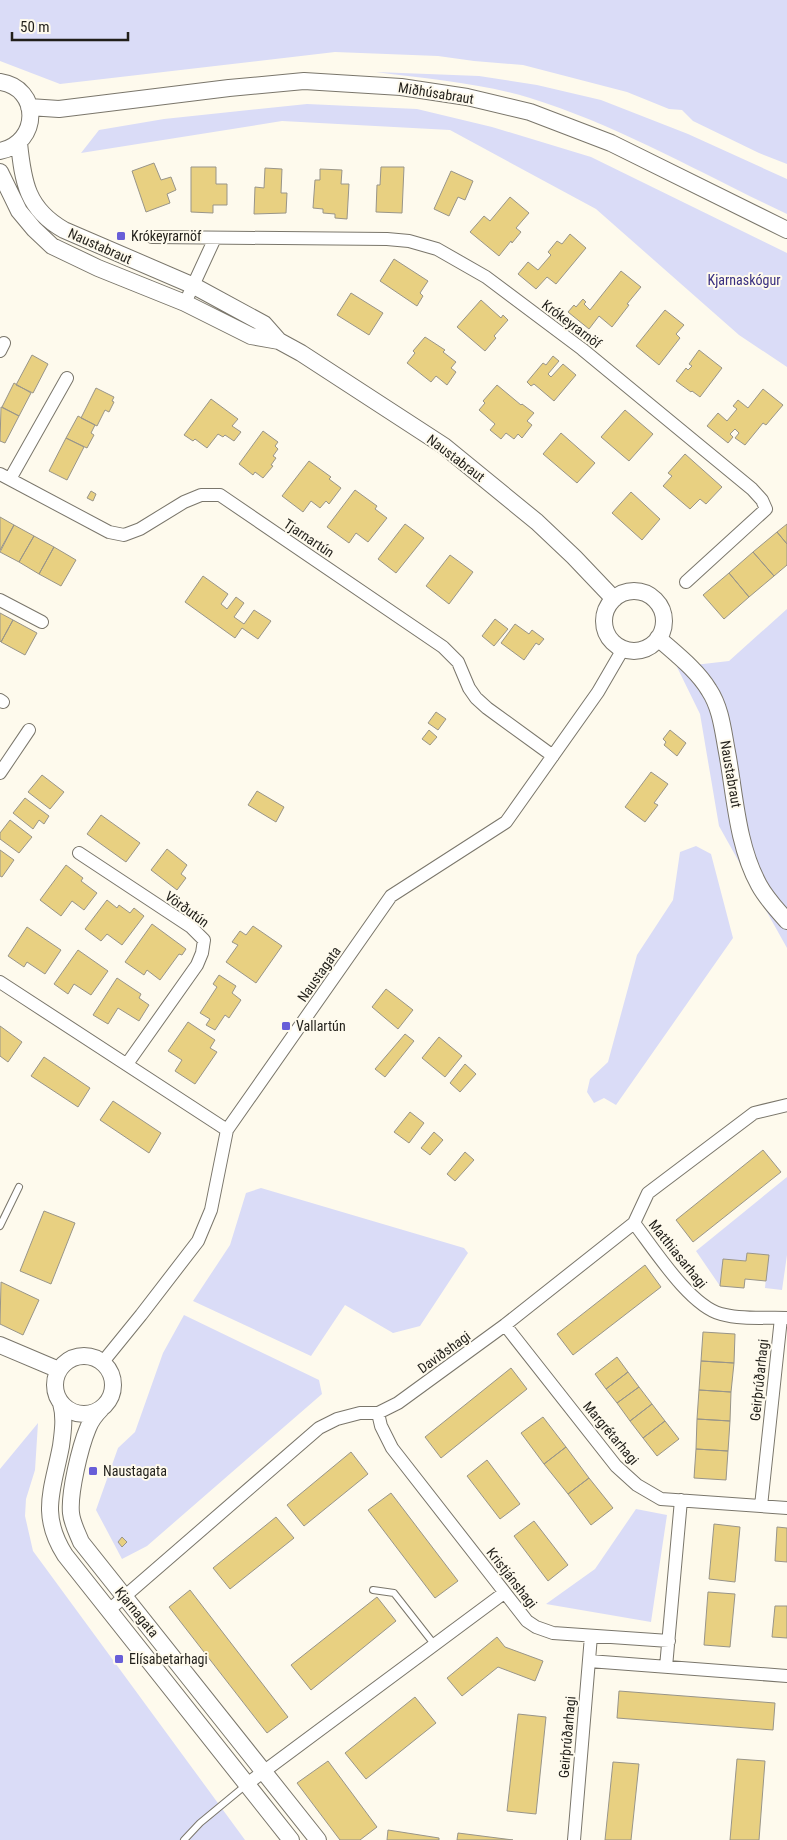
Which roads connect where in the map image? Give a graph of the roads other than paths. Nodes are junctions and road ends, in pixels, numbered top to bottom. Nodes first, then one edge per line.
1 (0, 82) edge
2 (29, 107) junction
3 (59, 109) junction
4 (29, 126) junction
5 (19, 143) junction
6 (0, 151) edge
7 (0, 172) edge
8 (787, 230) edge
9 (152, 237) dead end
10 (215, 238) junction
11 (194, 286) junction
12 (185, 302) junction
13 (278, 341) junction
14 (66, 378) dead end
15 (5, 476) edge
16 (686, 582) dead end
17 (614, 599) junction
18 (0, 600) edge
19 (42, 622) dead end
20 (658, 638) junction
21 (623, 649) junction
22 (28, 730) dead end
23 (553, 756) junction
24 (0, 773) edge
25 (79, 853) dead end
26 (787, 921) edge
27 (0, 982) edge
28 (127, 1064) junction
29 (787, 1105) edge
30 (227, 1130) junction
31 (19, 1187) dead end
32 (634, 1223) junction
33 (0, 1226) edge
34 (784, 1318) edge
35 (505, 1325) junction
36 (0, 1345) edge
37 (783, 1345) edge
38 (102, 1363) junction
39 (59, 1370) junction
40 (61, 1403) junction
41 (101, 1408) junction
42 (378, 1413) junction
43 (680, 1500) junction
44 (761, 1506) junction
45 (787, 1508) edge
46 (373, 1590) dead end
47 (504, 1593) junction
48 (125, 1595) junction
49 (109, 1610) junction
50 (591, 1636) junction
51 (669, 1641) junction
52 (434, 1644) junction
53 (589, 1661) junction
54 (666, 1667) junction
55 (787, 1676) edge
56 (263, 1771) junction
57 (247, 1784) junction
58 (184, 1840) edge
59 (291, 1840) edge
60 (318, 1840) edge
61 (574, 1840) edge

1 - 2 street
2 - 3 street, Miðhúsabraut
2 - 4 street
3 - 4 street, Miðhúsabraut
3 - 8 street, Miðhúsabraut
4 - 5 street
5 - 6 street
5 - 11 street, Naustabraut
7 - 12 street, Naustabraut
9 - 10 street, Krókeyrarnöf
10 - 11 street
10 - 16 street, Krókeyrarnöf
11 - 12 street
11 - 13 street, Naustabraut
12 - 13 street, Naustabraut
13 - 17 street, Naustabraut
14 - 15 street, Tjarnartún
15 - 23 street, Tjarnartún
17 - 20 street
17 - 21 street
18 - 19 street
20 - 21 street
20 - 26 street, Naustabraut
21 - 23 street, Naustagata
22 - 24 street
23 - 30 street, Naustagata
25 - 28 street, Vörðutún
27 - 28 street
28 - 30 street
29 - 32 street, Daviðshagi
30 - 38 street, Naustagata
31 - 33 lane
32 - 34 street, Matthiasarhagi
32 - 35 street, Daviðshagi
34 - 37 street, Geirþrúðarhagi
35 - 42 street, Daviðshagi
35 - 43 street, Margrétarhagi
36 - 39 street
37 - 44 street, Geirþrúðarhagi
38 - 39 street
38 - 41 street
39 - 40 street
40 - 41 street
40 - 49 street, Kjarnagata
41 - 48 street, Kjarnagata
42 - 47 street, Kristjánshagi
42 - 48 street, Daviðshagi
43 - 44 street, Margrétarhagi
43 - 51 street
44 - 45 street, Margrétarhagi
46 - 52 lane
47 - 50 street, Kristjánshagi
47 - 52 street
48 - 49 street, Daviðshagi
48 - 56 street, Kjarnagata
49 - 57 street, Kjarnagata
50 - 51 street, Kristjánshagi
50 - 53 street, Geirþrúðarhagi
51 - 54 street
52 - 56 street
53 - 54 street
53 - 61 street, Geirþrúðarhagi
54 - 55 street
56 - 57 street
56 - 60 street, Kjarnagata
57 - 58 lane
57 - 59 street, Kjarnagata

